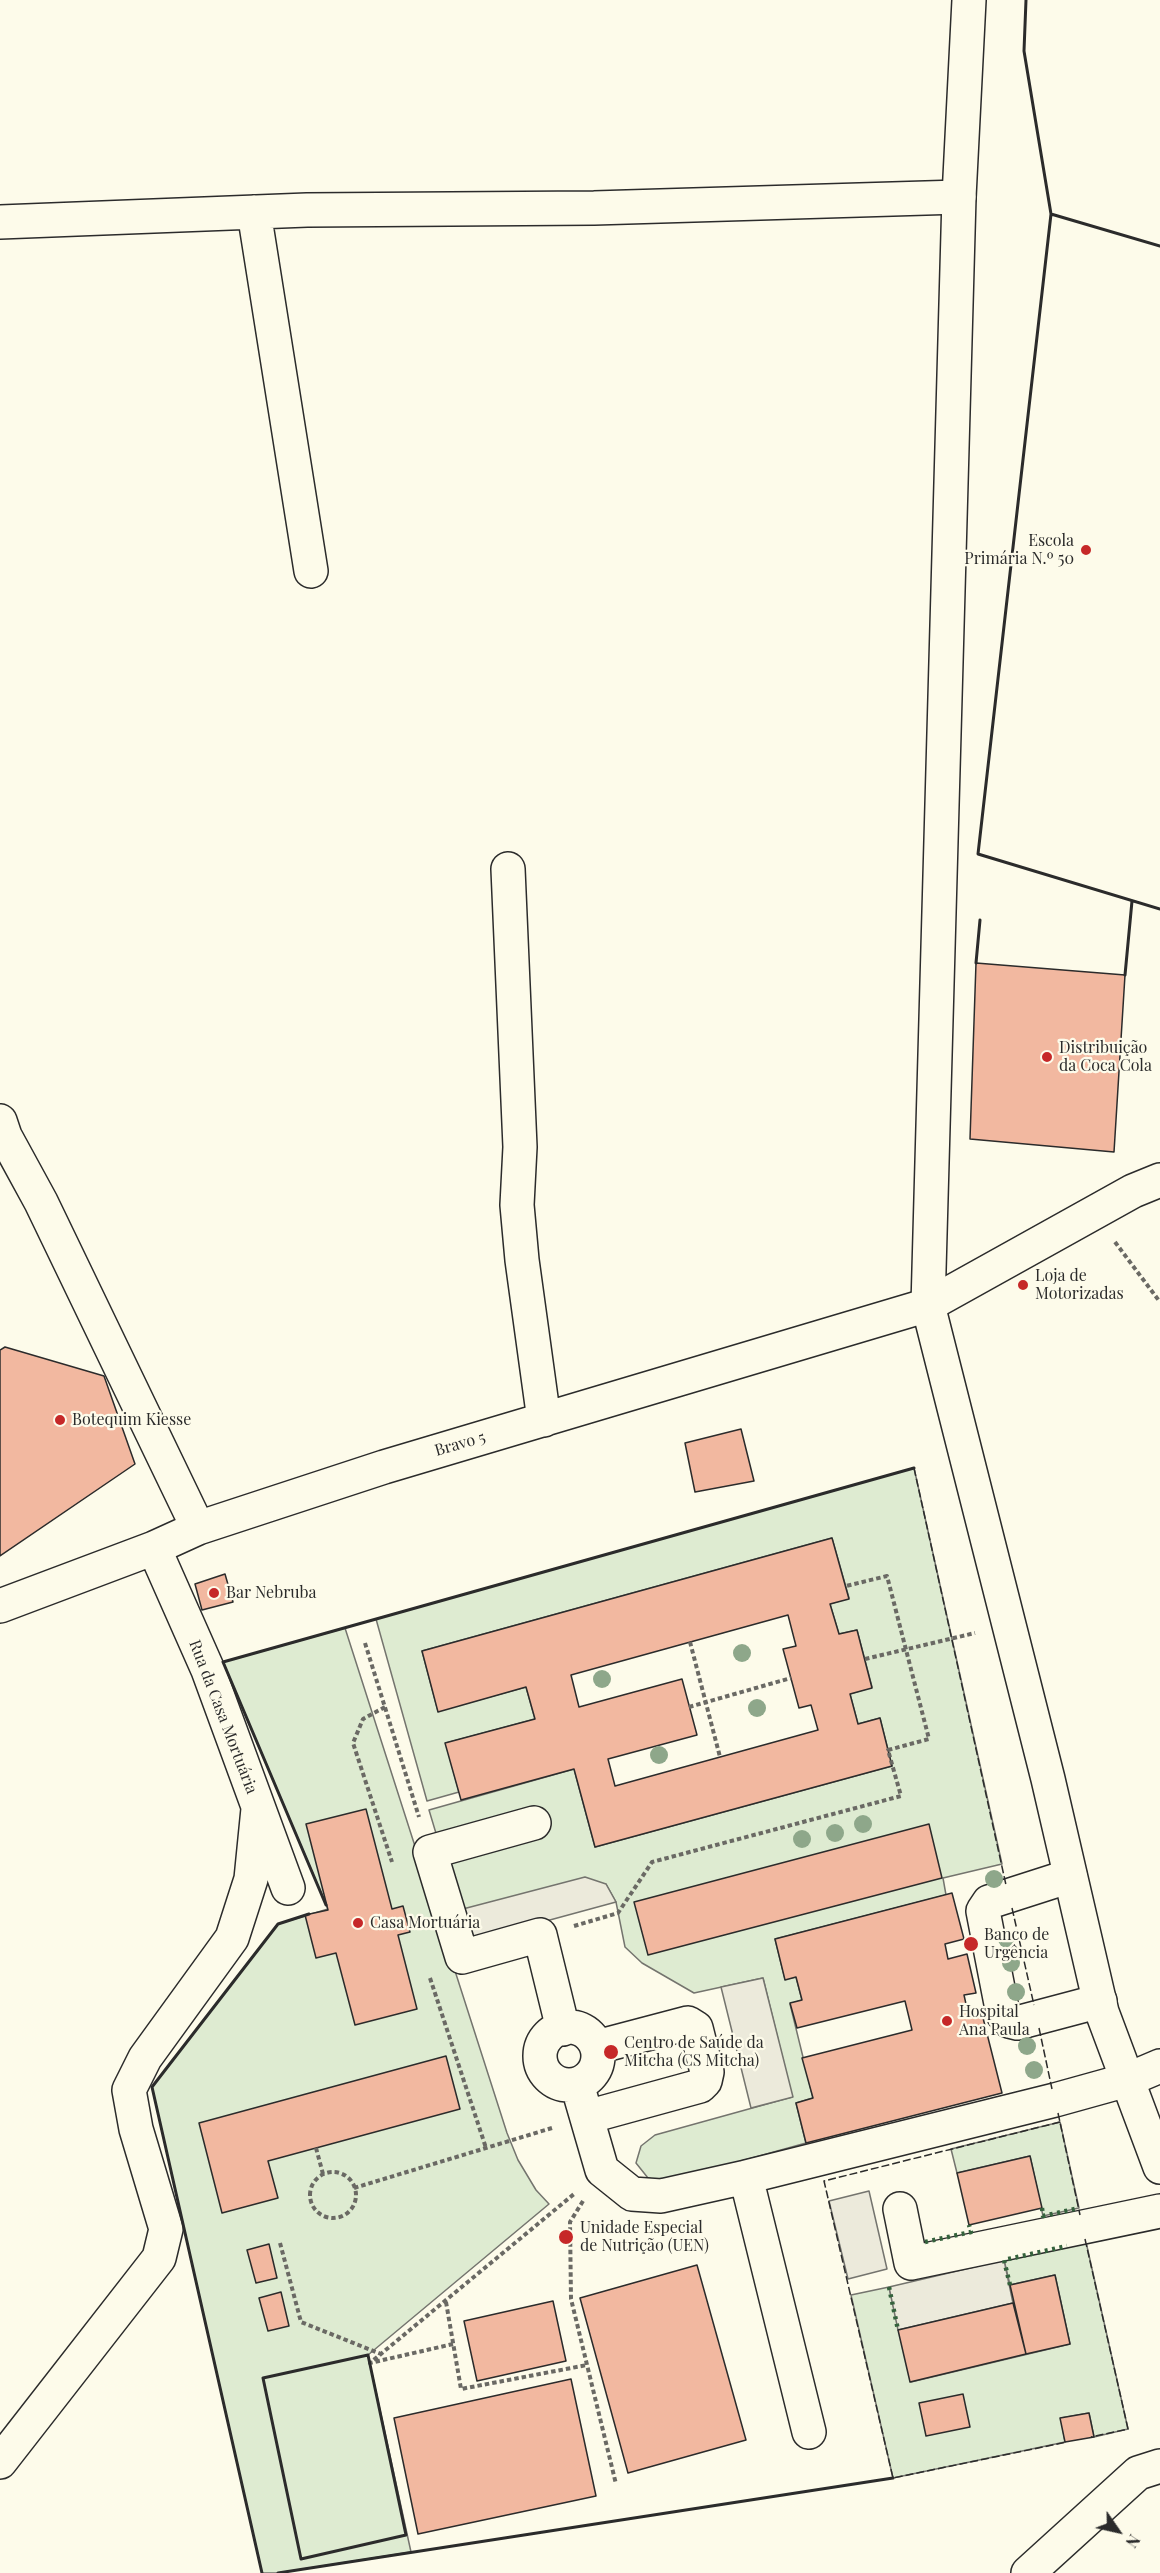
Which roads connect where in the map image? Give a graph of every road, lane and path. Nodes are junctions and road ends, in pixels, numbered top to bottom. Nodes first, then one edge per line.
1 (969, 0) edge
2 (959, 197) junction
3 (254, 212) junction
4 (0, 222) edge
5 (311, 571) dead end
6 (508, 869) dead end
7 (0, 1121) edge
8 (1160, 1180) edge
9 (1093, 1213) junction
10 (1160, 1302) edge
11 (928, 1305) junction
12 (544, 1420) junction
13 (198, 1528) junction
14 (154, 1548) junction
15 (846, 1586) dead end
16 (0, 1606) edge
17 (1009, 1626) junction
18 (690, 1642) dead end
19 (365, 1643) dead end
20 (906, 1648) junction
21 (865, 1659) dead end
22 (791, 1678) dead end
23 (705, 1702) junction
24 (689, 1707) dead end
25 (720, 1757) dead end
26 (258, 1809) junction
27 (534, 1823) dead end
28 (430, 1852) junction
29 (1070, 1876) junction
30 (288, 1888) dead end
31 (540, 1935) junction
32 (1100, 2001) junction
33 (563, 2028) junction
34 (597, 2047) junction
35 (1160, 2066) edge
36 (1127, 2080) junction
37 (577, 2084) junction
38 (587, 2117) junction
39 (316, 2148) dead end
40 (1160, 2166) edge
41 (602, 2170) junction
42 (323, 2174) junction
43 (746, 2177) junction
44 (354, 2188) junction
45 (900, 2210) dead end
46 (1160, 2211) edge
47 (280, 2243) dead end
48 (446, 2301) junction
49 (453, 2344) junction
50 (381, 2354) junction
51 (587, 2365) junction
52 (809, 2432) dead end
53 (4, 2451) edge
54 (1160, 2466) edge
55 (616, 2484) dead end
56 (1028, 2573) edge

1 - 2 street
2 - 3 street
2 - 11 street
3 - 4 street
3 - 5 street
6 - 12 street
7 - 13 street
8 - 9 street, Bravo 5
9 - 10 path
9 - 11 street, Bravo 5
11 - 12 street, Bravo 5
11 - 17 street
12 - 13 street, Bravo 5
13 - 14 street, Bravo 5
14 - 16 street, Bravo 5
14 - 26 street, Rua da Casa Mortuária
15 - 20 path
17 - 20 path
17 - 29 street
18 - 23 path
19 - 28 path
20 - 21 path
20 - 31 path
22 - 23 path
23 - 24 path
23 - 25 path
26 - 30 street, Rua da Casa Mortuária
26 - 53 street
27 - 28 street
28 - 31 street
29 - 32 street
29 - 32 street
31 - 33 street
32 - 36 street
33 - 34 street
33 - 37 street
34 - 37 street
34 - 38 street
35 - 36 street
36 - 40 street
36 - 43 street
37 - 38 street
38 - 41 street
38 - 44 path
39 - 42 path
41 - 43 street
41 - 48 path
41 - 51 path
42 - 44 path
42 - 44 path
43 - 52 street
45 - 46 street
47 - 50 path
48 - 49 path
48 - 50 path
49 - 50 path
49 - 51 path
51 - 55 path
54 - 56 street

